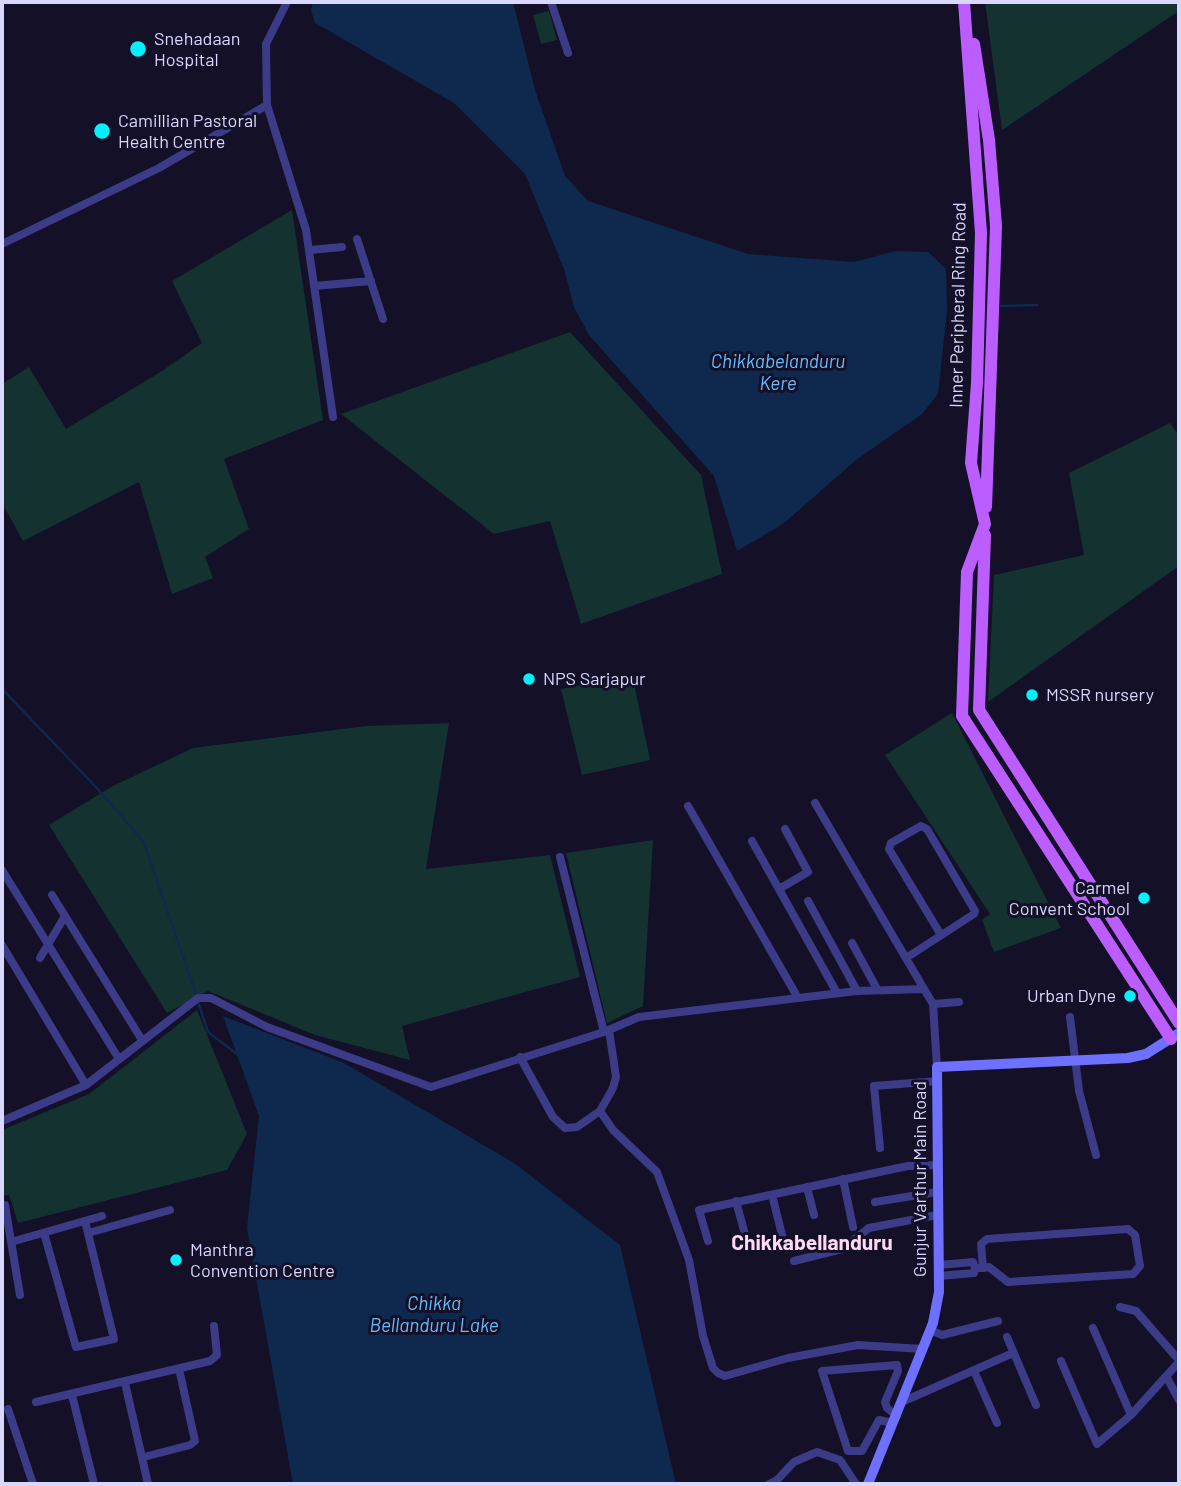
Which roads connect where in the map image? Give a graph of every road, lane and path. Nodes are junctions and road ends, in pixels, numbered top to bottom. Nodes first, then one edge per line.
1 (287, 2) edge
2 (551, 2) edge
3 (966, 2) edge
4 (568, 53) dead end
5 (267, 105) junction
6 (357, 239) dead end
7 (2, 244) edge
8 (342, 247) dead end
9 (310, 250) junction
10 (371, 281) junction
11 (314, 286) junction
12 (383, 319) dead end
13 (332, 417) dead end
14 (985, 524) junction
15 (815, 803) dead end
16 (688, 806) dead end
17 (785, 829) dead end
18 (752, 841) dead end
19 (559, 857) dead end
20 (2, 870) edge
21 (779, 889) junction
22 (52, 895) dead end
23 (808, 901) dead end
24 (65, 916) junction
25 (941, 935) junction
26 (852, 943) dead end
27 (48, 945) junction
28 (2, 946) edge
29 (40, 958) dead end
30 (906, 958) junction
31 (877, 989) junction
32 (925, 989) junction
33 (857, 990) junction
34 (837, 993) junction
35 (798, 998) junction
36 (958, 1002) dead end
37 (933, 1004) junction
38 (1070, 1017) dead end
39 (1179, 1023) edge
40 (606, 1031) junction
41 (1175, 1036) edge
42 (142, 1041) junction
43 (520, 1057) junction
44 (119, 1059) junction
45 (1076, 1060) junction
46 (937, 1067) junction
47 (937, 1081) junction
48 (86, 1085) junction
49 (600, 1111) junction
50 (2, 1121) edge
51 (880, 1148) dead end
52 (1096, 1155) dead end
53 (936, 1165) junction
54 (843, 1179) junction
55 (807, 1186) junction
56 (937, 1192) junction
57 (772, 1195) junction
58 (736, 1201) junction
59 (874, 1202) dead end
60 (2, 1205) edge
61 (170, 1210) dead end
62 (814, 1215) dead end
63 (937, 1215) junction
64 (102, 1216) dead end
65 (85, 1221) junction
66 (853, 1227) dead end
67 (44, 1233) junction
68 (88, 1233) junction
69 (782, 1235) dead end
70 (708, 1241) dead end
71 (10, 1242) junction
72 (747, 1242) dead end
73 (794, 1261) dead end
74 (979, 1268) junction
75 (939, 1270) junction
76 (20, 1295) dead end
77 (1120, 1307) dead end
78 (998, 1321) dead end
79 (214, 1326) dead end
80 (1093, 1328) dead end
81 (930, 1330) junction
82 (1007, 1336) dead end
83 (923, 1349) junction
84 (1013, 1353) junction
85 (1061, 1361) dead end
86 (1179, 1361) edge
87 (179, 1369) junction
88 (974, 1371) junction
89 (1166, 1376) junction
90 (125, 1383) junction
91 (72, 1395) junction
92 (1179, 1400) edge
93 (904, 1401) junction
94 (36, 1402) dead end
95 (1036, 1405) dead end
96 (8, 1409) dead end
97 (1131, 1415) junction
98 (895, 1420) junction
99 (997, 1423) dead end
100 (144, 1457) junction
101 (33, 1484) edge
102 (94, 1484) edge
103 (148, 1484) edge
104 (769, 1484) edge
105 (856, 1484) edge
106 (868, 1484) edge

1 - 5 street
2 - 4 street
3 - 14 main road, Inner Peripheral Ring Road
3 - 14 main road, Inner Peripheral Ring Road
5 - 7 street
5 - 9 street
6 - 10 street
8 - 9 street
9 - 11 street
10 - 11 street
10 - 12 street
11 - 13 street
14 - 39 main road, Inner Peripheral Ring Road
14 - 41 main road, Inner Peripheral Ring Road
15 - 30 street
16 - 35 street
17 - 21 street
18 - 21 street
19 - 40 street
20 - 27 street
21 - 34 street
22 - 24 street
23 - 33 street
24 - 27 street
24 - 42 street
25 - 25 street
25 - 30 street
26 - 31 street
27 - 29 street
27 - 44 street
28 - 48 street
30 - 32 street
31 - 32 street
31 - 33 street
32 - 37 street
33 - 34 street
34 - 35 street
35 - 40 street
36 - 37 street
37 - 46 street
38 - 45 street
40 - 43 street
40 - 49 street
41 - 45 main road, Gunjur Varthur Main Road
42 - 43 street
42 - 44 street
43 - 49 street
44 - 48 street
45 - 46 main road, Gunjur Varthur Main Road
45 - 52 street
46 - 47 main road, Gunjur Varthur Main Road
47 - 51 street
47 - 53 main road, Gunjur Varthur Main Road
48 - 50 street
49 - 83 street
53 - 54 street
53 - 56 main road, Gunjur Varthur Main Road
54 - 55 street
54 - 66 street
55 - 57 street
55 - 62 street
56 - 59 street
56 - 63 main road, Gunjur Varthur Main Road
57 - 58 street
57 - 69 street
58 - 70 street
58 - 72 street
60 - 71 street
61 - 68 street
63 - 73 street
63 - 75 main road, Gunjur Varthur Main Road
64 - 65 street
65 - 67 street
65 - 68 street
67 - 68 street
67 - 71 street
71 - 76 street
74 - 74 street
74 - 75 street
75 - 81 main road, Gunjur Varthur Main Road
77 - 86 street
78 - 81 street
79 - 87 street
80 - 97 street
81 - 83 main road, Gunjur Varthur Main Road
82 - 84 street
83 - 93 main road, Gunjur Varthur Main Road
84 - 88 street
84 - 95 street
85 - 97 street
86 - 89 street
87 - 90 street
87 - 100 street
88 - 93 street
88 - 99 street
89 - 92 street
89 - 97 street
90 - 91 street
90 - 100 street
91 - 94 street
91 - 102 street
93 - 98 main road, Gunjur Varthur Main Road
96 - 101 street
98 - 98 street
98 - 106 main road, Gunjur Varthur Main Road
100 - 103 street
104 - 105 street

